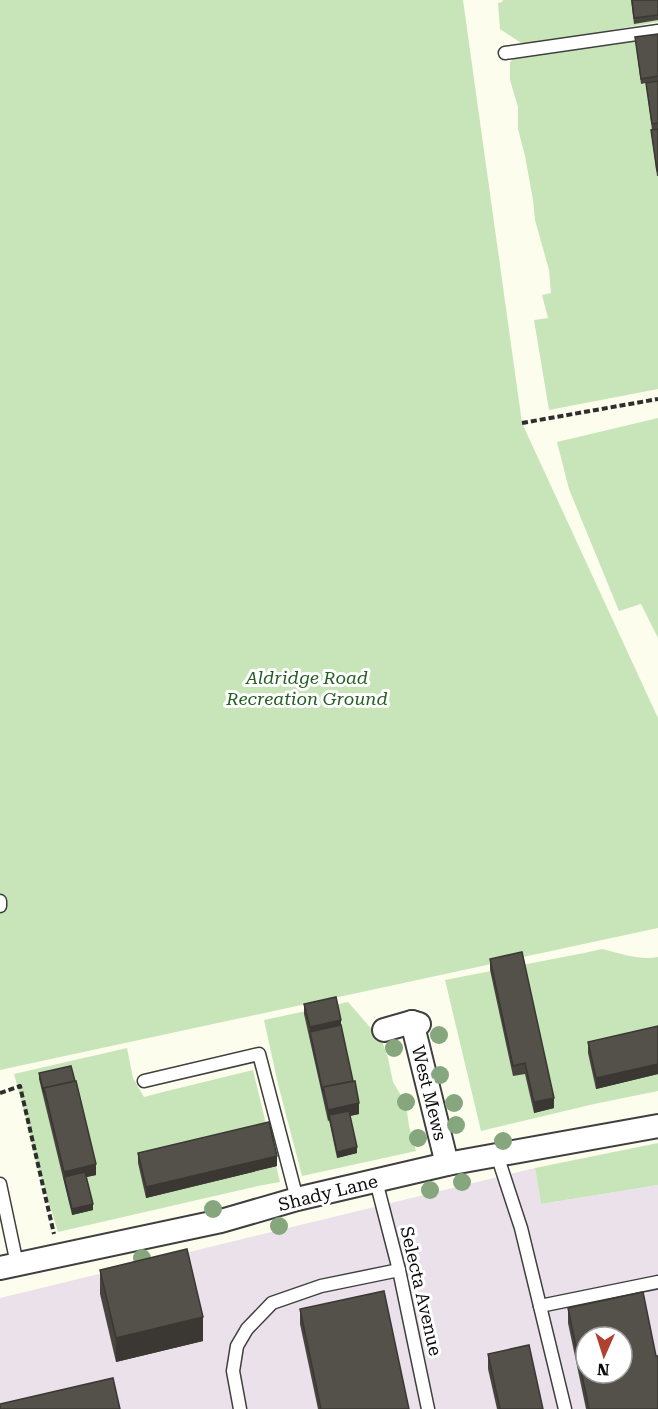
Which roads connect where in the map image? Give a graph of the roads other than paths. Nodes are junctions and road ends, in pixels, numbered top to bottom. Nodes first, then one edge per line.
1 (658, 31) edge
2 (505, 53) dead end
3 (0, 901) edge
4 (0, 906) edge
5 (384, 1030) dead end
6 (144, 1082) dead end
7 (658, 1126) edge
8 (497, 1155) junction
9 (447, 1164) junction
10 (375, 1181) junction
11 (0, 1184) edge
12 (297, 1199) junction
13 (8, 1266) edge
14 (399, 1270) junction
15 (658, 1282) edge
16 (540, 1306) junction
17 (240, 1409) edge
18 (428, 1409) edge
19 (565, 1409) edge

1 - 2 lane
3 - 4 lane
5 - 9 street, West Mews
6 - 12 lane
7 - 8 street, Shady Lane
8 - 9 street, Shady Lane
8 - 16 lane
9 - 10 street, Shady Lane
10 - 12 street, Shady Lane
10 - 14 lane, Selecta Avenue
11 - 13 lane
12 - 13 street, Shady Lane
14 - 17 lane
14 - 18 lane, Selecta Avenue
15 - 16 lane
16 - 19 lane

